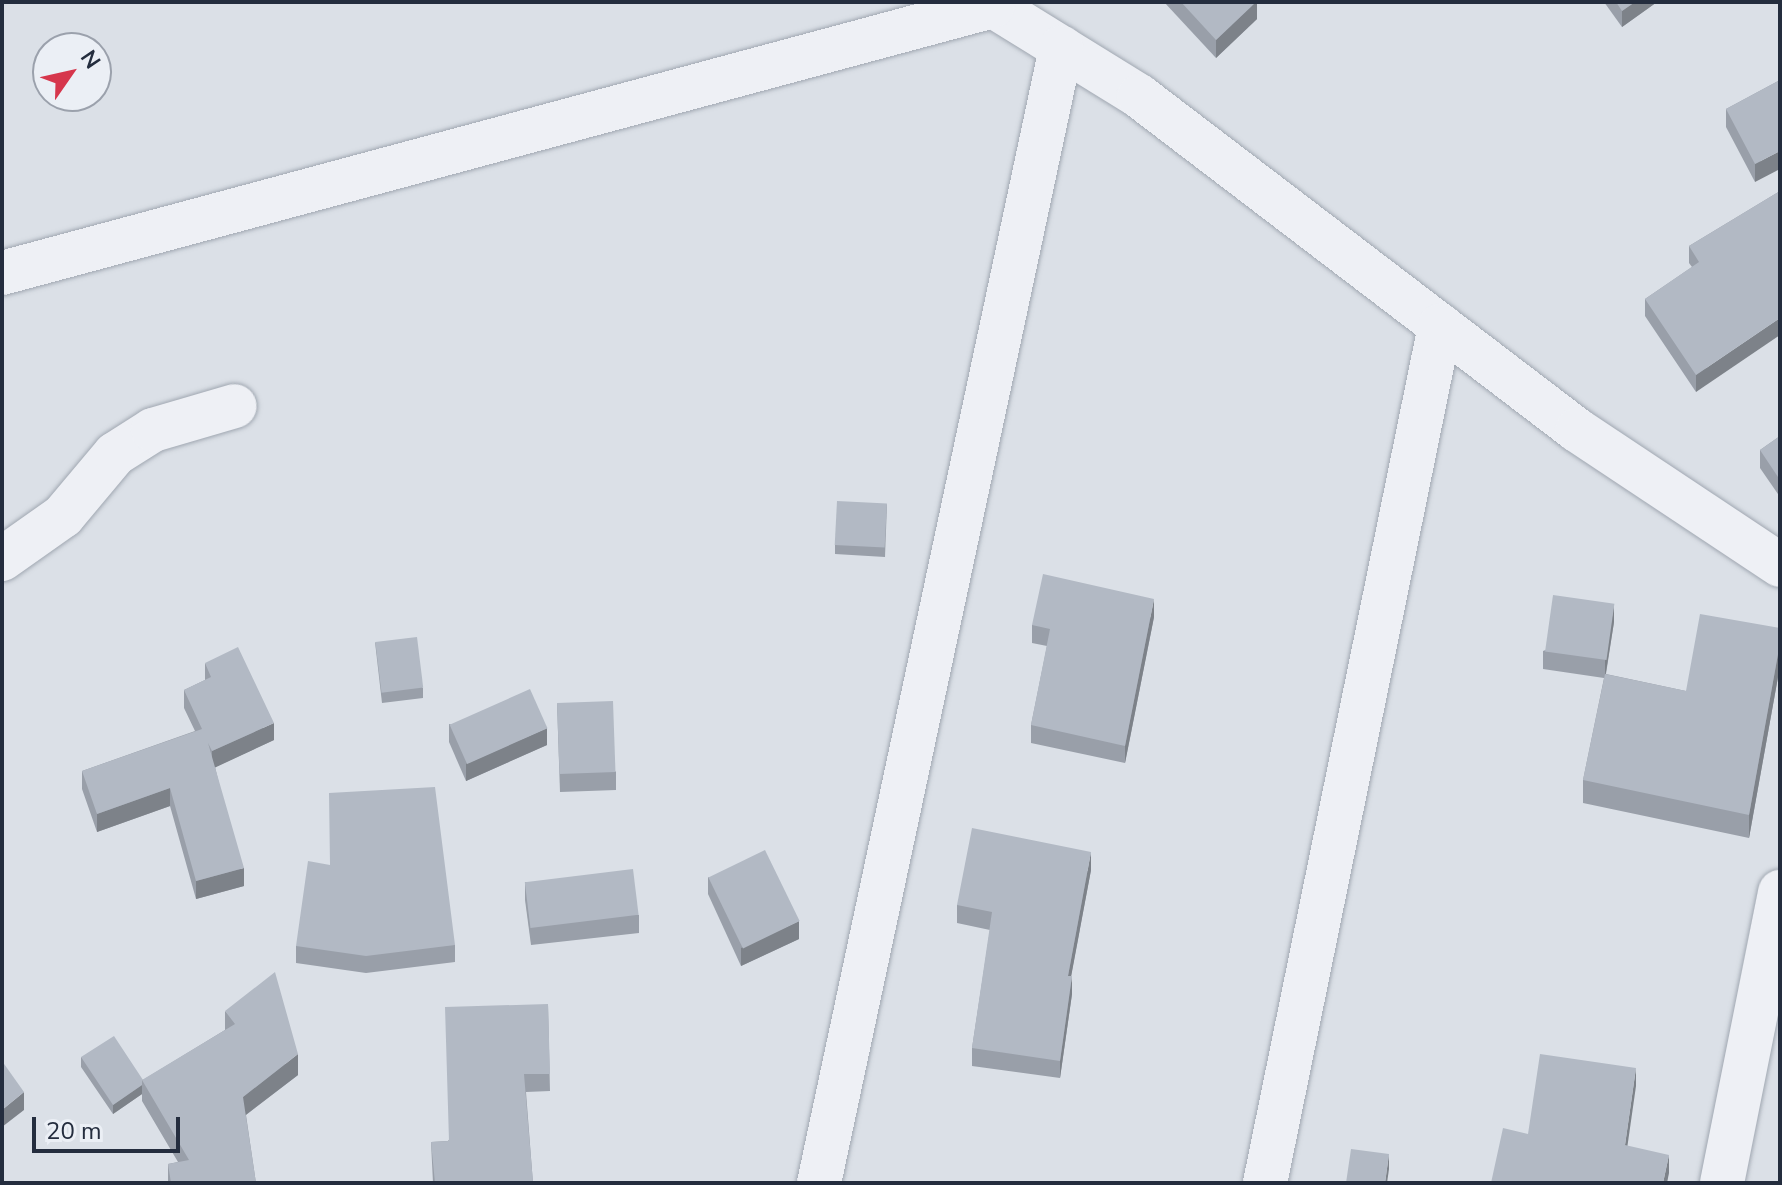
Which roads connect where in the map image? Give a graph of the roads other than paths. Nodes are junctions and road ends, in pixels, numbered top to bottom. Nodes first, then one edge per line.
1 (990, 4) edge
2 (1061, 48) junction
3 (2, 273) edge
4 (1440, 326) junction
5 (235, 406) dead end
6 (2, 559) edge
7 (1780, 565) edge
8 (1780, 892) edge
9 (819, 1183) edge
10 (1265, 1183) edge
11 (1722, 1183) edge

1 - 2 street
1 - 3 street
2 - 4 street
2 - 9 street
4 - 7 street
4 - 10 street
5 - 6 street
8 - 11 street

